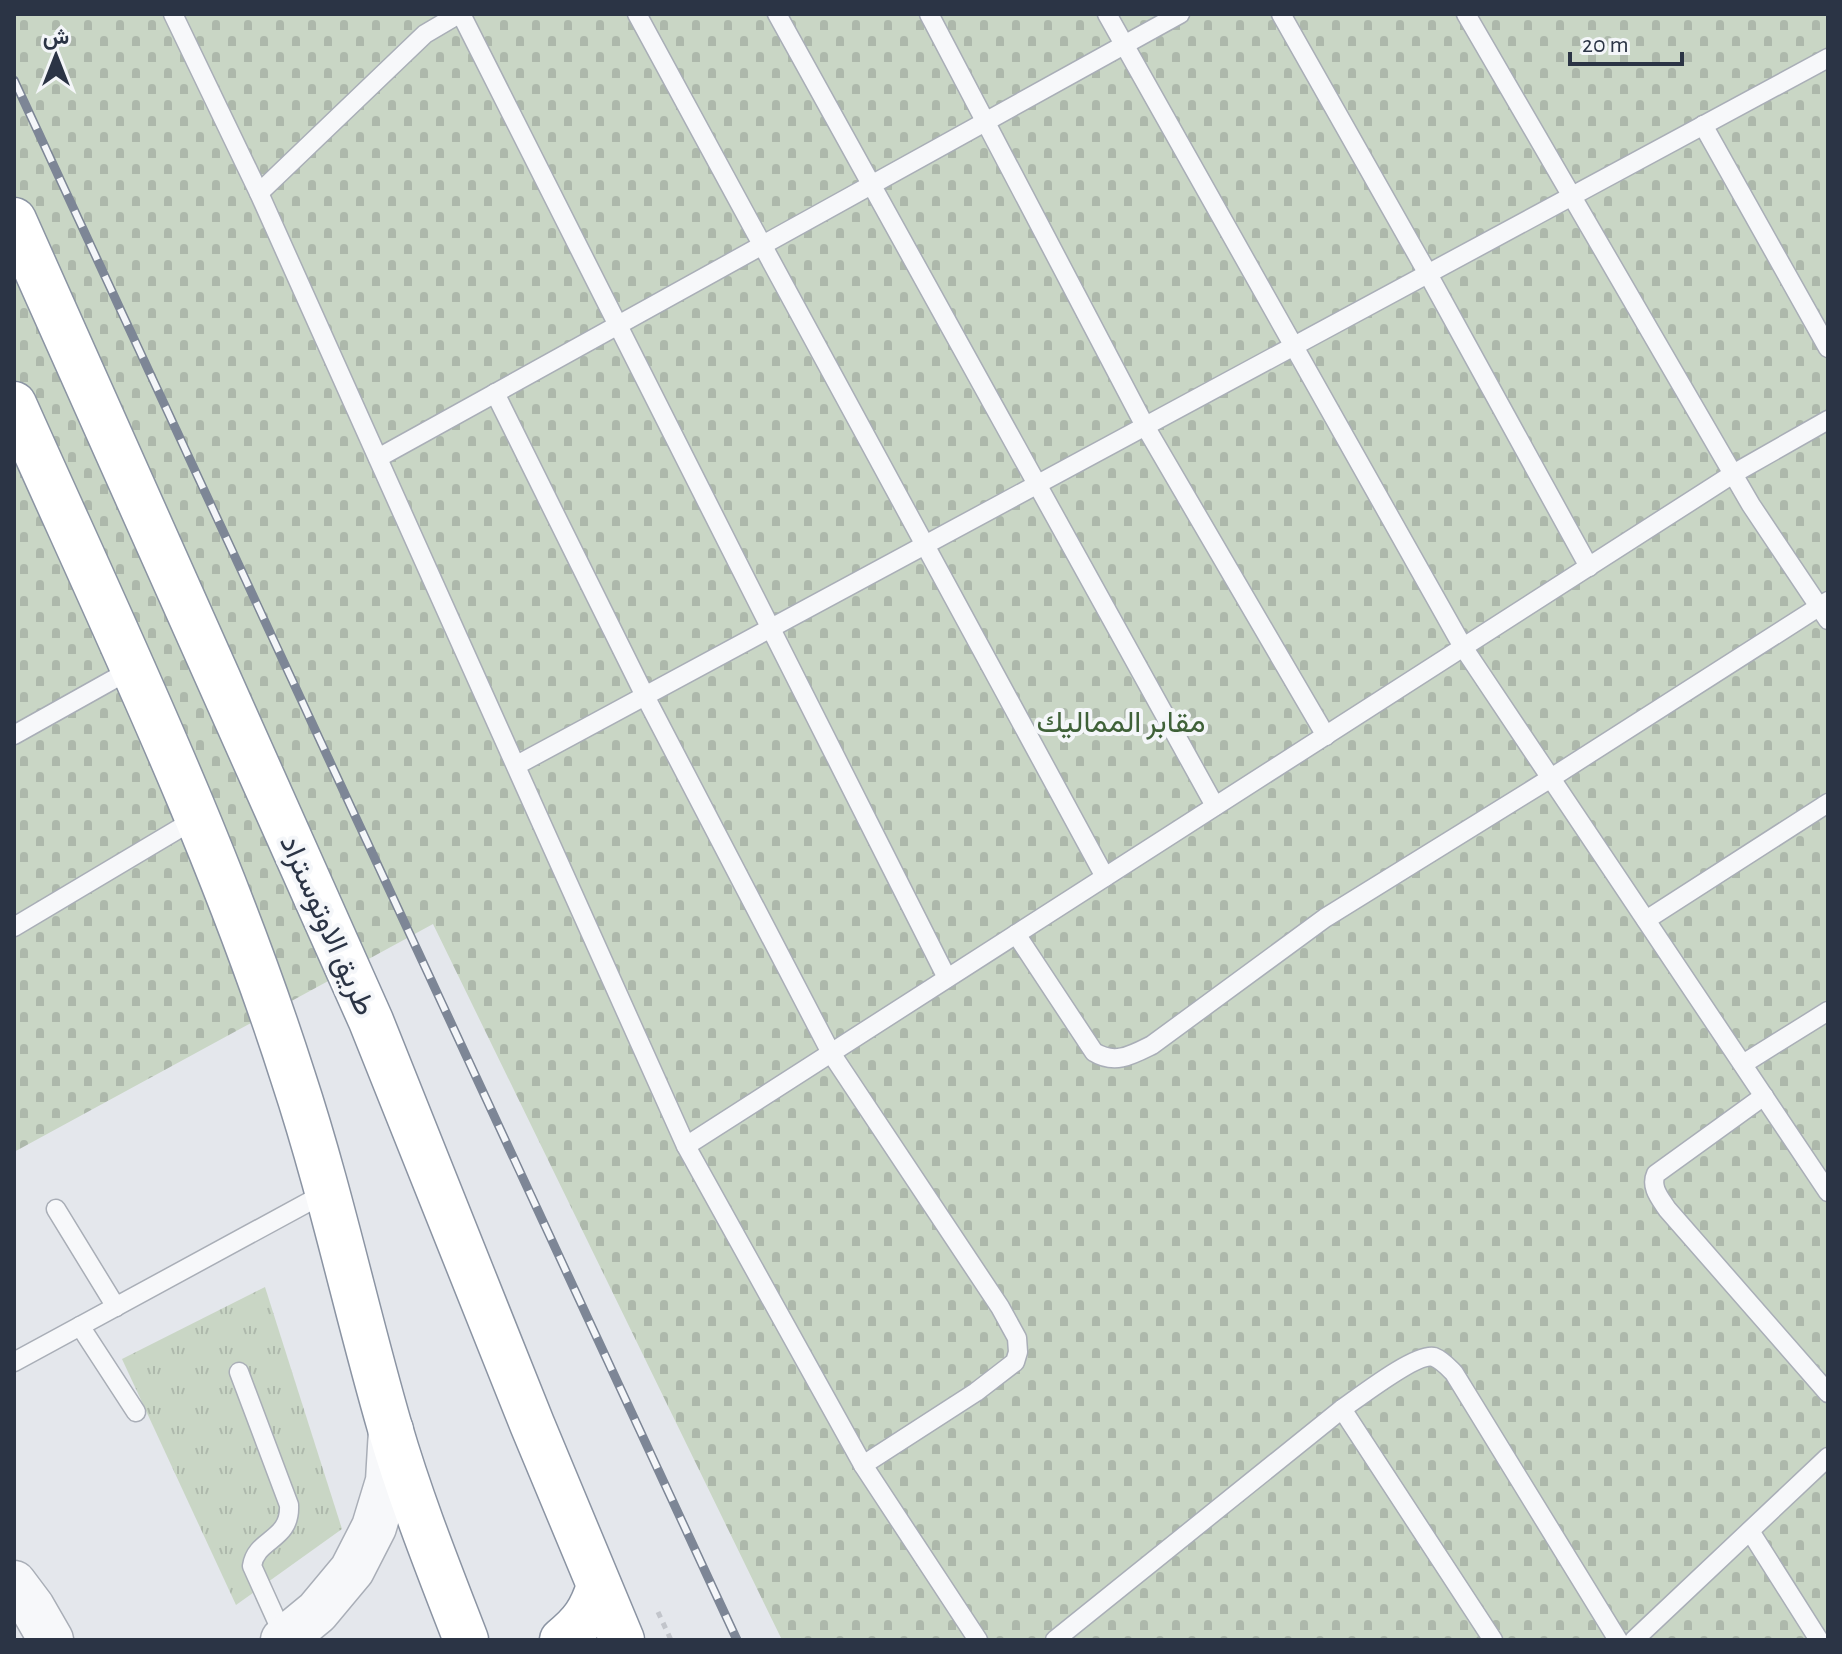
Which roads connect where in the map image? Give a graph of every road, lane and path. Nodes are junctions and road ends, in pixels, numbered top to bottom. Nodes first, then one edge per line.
1 (173, 14) edge
2 (460, 14) edge
3 (637, 14) edge
4 (777, 14) edge
5 (929, 14) edge
6 (1107, 14) edge
7 (1180, 14) edge
8 (1281, 14) edge
9 (1466, 14) edge
10 (1124, 45) junction
11 (1825, 66) edge
12 (985, 121) junction
13 (1703, 125) junction
14 (871, 185) junction
15 (259, 193) junction
16 (1572, 196) junction
17 (14, 220) edge
18 (762, 245) junction
19 (1428, 274) junction
20 (619, 325) junction
21 (1294, 346) junction
22 (1828, 348) edge
23 (495, 393) junction
24 (14, 404) edge
25 (1828, 420) edge
26 (1145, 426) junction
27 (378, 458) junction
28 (1733, 474) junction
29 (1037, 484) junction
30 (925, 545) junction
31 (1589, 567) junction
32 (1825, 609) edge
33 (772, 627) junction
34 (1463, 647) junction
35 (132, 669) junction
36 (645, 696) junction
37 (14, 735) edge
38 (1326, 736) junction
39 (517, 765) junction
40 (1551, 778) junction
41 (1828, 803) edge
42 (1215, 806) junction
43 (198, 817) junction
44 (1105, 877) junction
45 (1646, 920) junction
46 (14, 927) edge
47 (1016, 934) junction
48 (947, 978) junction
49 (1828, 1011) edge
50 (831, 1053) junction
51 (1743, 1064) junction
52 (1764, 1096) junction
53 (686, 1146) junction
54 (327, 1192) junction
55 (1828, 1192) edge
56 (56, 1209) dead end
57 (116, 1307) junction
58 (80, 1326) junction
59 (14, 1362) edge
60 (239, 1372) dead end
61 (1828, 1393) edge
62 (1342, 1409) junction
63 (136, 1412) dead end
64 (391, 1430) junction
65 (1828, 1457) edge
66 (863, 1465) junction
67 (1750, 1531) junction
68 (14, 1583) edge
69 (599, 1586) junction
70 (1654, 1633) edge
71 (468, 1636) edge
72 (51, 1640) edge
73 (284, 1640) edge
74 (297, 1640) edge
75 (562, 1640) edge
76 (622, 1640) edge
77 (978, 1640) edge
78 (1055, 1640) edge
79 (1493, 1640) edge
80 (1618, 1640) edge
81 (1634, 1640) edge
82 (1819, 1640) edge

1 - 15 lane
2 - 15 lane
2 - 20 lane
3 - 18 lane
4 - 14 lane
5 - 12 lane
6 - 10 lane
7 - 10 lane
8 - 19 lane
9 - 16 lane
10 - 12 lane
10 - 21 lane
11 - 13 lane
12 - 14 lane
12 - 26 lane
13 - 16 lane
13 - 22 lane
14 - 18 lane
14 - 29 lane
15 - 27 lane
16 - 19 lane
16 - 28 lane
17 - 69 highway, طريق الاوتوستراد
18 - 20 lane
18 - 30 lane
19 - 21 lane
19 - 31 lane
20 - 23 lane
20 - 33 lane
21 - 26 lane
21 - 34 lane
23 - 27 lane
23 - 36 lane
24 - 35 highway
25 - 28 lane
26 - 29 lane
26 - 38 lane
27 - 39 lane
28 - 31 lane
28 - 32 lane
29 - 30 lane
29 - 42 lane
30 - 33 lane
30 - 44 lane
31 - 34 lane
32 - 40 lane
33 - 36 lane
33 - 48 lane
34 - 38 lane
34 - 40 lane
35 - 37 lane
35 - 43 highway
36 - 39 lane
36 - 50 lane
38 - 42 lane
39 - 53 lane
40 - 45 lane
40 - 47 lane
41 - 45 lane
42 - 44 lane
43 - 46 lane
43 - 54 highway
44 - 47 lane
45 - 51 lane
47 - 48 lane
48 - 50 lane
49 - 51 lane
50 - 53 lane
50 - 66 lane
51 - 52 lane
52 - 55 lane
52 - 61 lane
53 - 66 lane
54 - 57 lane
54 - 64 highway
56 - 57 lane
57 - 58 lane
58 - 59 lane
58 - 63 lane
60 - 73 lane
62 - 78 lane
62 - 79 lane
62 - 80 lane
64 - 71 highway
64 - 73 street
65 - 67 lane
66 - 77 lane
67 - 70 lane
67 - 82 lane
68 - 72 street
69 - 75 highway
69 - 76 highway, طريق الاوتوستراد
70 - 81 lane
73 - 74 street

